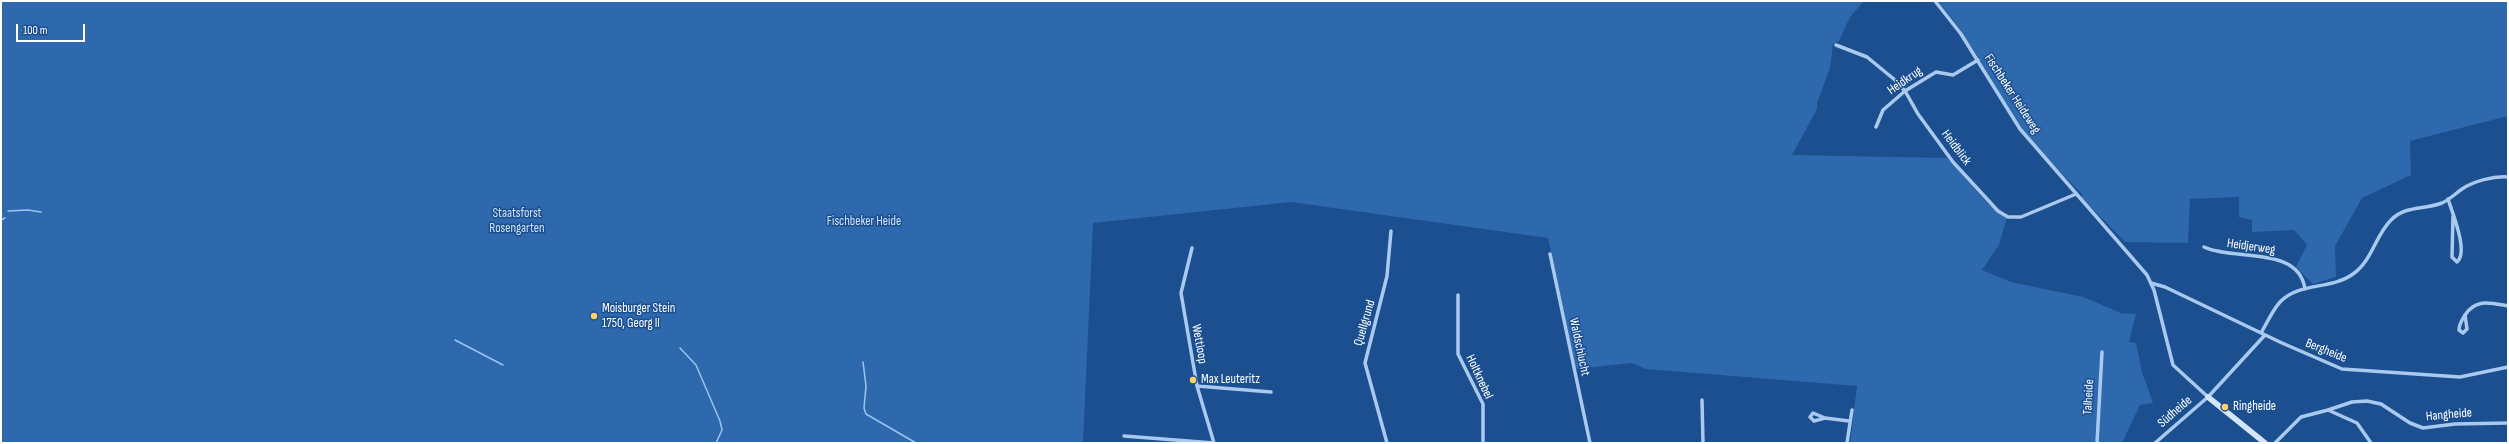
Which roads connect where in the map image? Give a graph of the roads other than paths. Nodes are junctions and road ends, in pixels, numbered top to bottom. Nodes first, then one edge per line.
1 (1935, 1) edge
2 (1836, 45) dead end
3 (1978, 60) junction
4 (1905, 91) junction
5 (1876, 127) dead end
6 (2508, 177) edge
7 (2076, 194) junction
8 (2448, 200) junction
9 (2453, 216) junction
10 (1391, 231) dead end
11 (2204, 247) dead end
12 (1192, 248) dead end
13 (1550, 254) dead end
14 (2151, 283) junction
15 (2305, 289) junction
16 (1458, 295) dead end
17 (2508, 306) edge
18 (2465, 315) dead end
19 (2263, 334) junction
20 (2102, 352) dead end
21 (2508, 367) edge
22 (1197, 386) junction
23 (1271, 392) dead end
24 (2208, 397) junction
25 (1702, 400) dead end
26 (1852, 410) dead end
27 (2328, 410) junction
28 (1825, 418) dead end
29 (1849, 421) junction
30 (2508, 423) edge
31 (1124, 436) dead end
32 (1214, 443) edge
33 (1387, 443) edge
34 (1483, 443) edge
35 (1590, 443) edge
36 (1703, 443) edge
37 (1847, 443) edge
38 (2097, 443) edge
39 (2155, 443) edge
40 (2265, 443) edge
41 (2275, 443) edge
42 (2371, 443) edge

1 - 3 street, Fischbeker Heideweg
2 - 4 street, Heidblick
3 - 4 street, Heidkrug
3 - 7 street, Fischbeker Heideweg
4 - 5 street, Heidkrug
4 - 7 street, Heidblick
6 - 8 street
7 - 14 street, Fischbeker Heideweg
8 - 9 street
8 - 15 street
9 - 9 street
10 - 33 street, Quellgrund
11 - 15 street, Heidjerweg
12 - 22 street, Wettloop
13 - 35 street, Waldschlucht
14 - 19 street, Bergheide
14 - 24 street
15 - 19 street
16 - 34 street, Holtknebel
17 - 18 street
19 - 21 street, Bergheide
19 - 24 street
20 - 38 street, Talheide
22 - 23 street
22 - 32 street, Wettloop
24 - 39 street, Südheide
24 - 40 street
25 - 36 street
26 - 29 street
27 - 30 street, Hangheide
27 - 41 street, Hangheide
27 - 42 street
28 - 29 street
29 - 37 street
31 - 32 street

